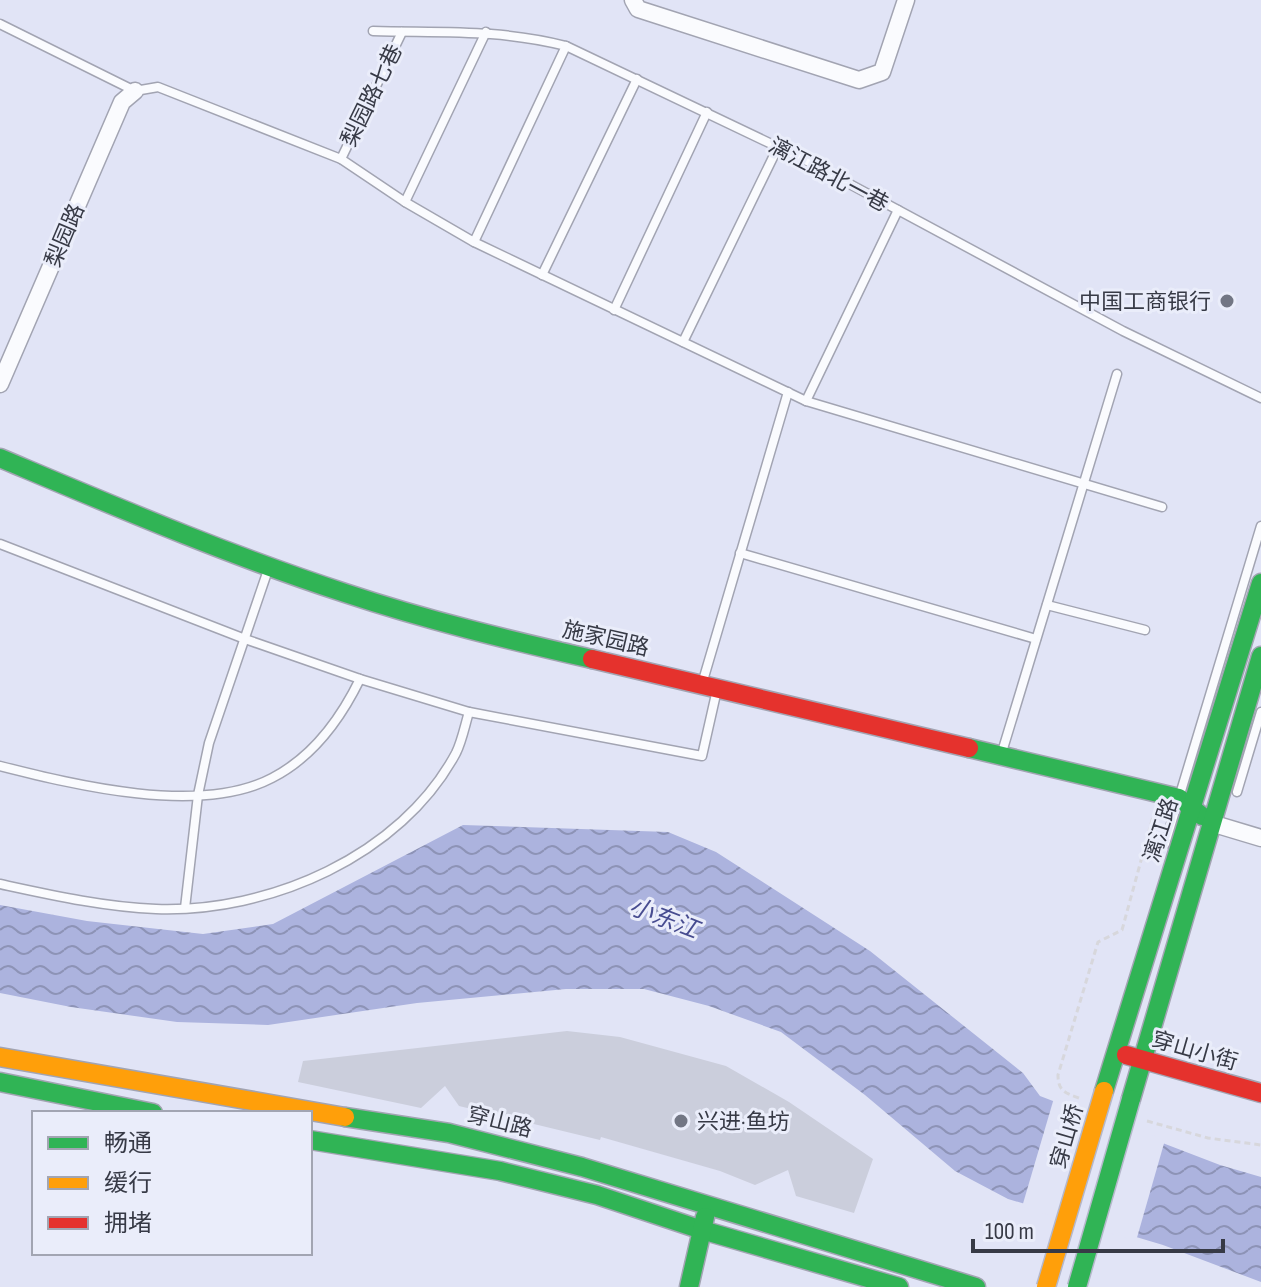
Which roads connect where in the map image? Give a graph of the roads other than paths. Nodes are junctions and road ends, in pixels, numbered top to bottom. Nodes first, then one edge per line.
1 (633, 0) edge
2 (906, 0) edge
3 (0, 24) edge
4 (373, 31) dead end
5 (402, 32) junction
6 (486, 32) junction
7 (566, 46) junction
8 (637, 79) junction
9 (135, 91) junction
10 (707, 112) junction
11 (778, 147) junction
12 (341, 159) junction
13 (405, 202) junction
14 (898, 210) junction
15 (474, 242) junction
16 (542, 275) junction
17 (614, 310) junction
18 (683, 342) junction
19 (1117, 374) dead end
20 (0, 384) edge
21 (788, 392) junction
22 (1261, 398) edge
23 (806, 401) junction
24 (0, 458) edge
25 (1084, 485) junction
26 (1162, 507) dead end
27 (1261, 526) edge
28 (0, 544) edge
29 (740, 553) junction
30 (270, 567) junction
31 (1261, 583) edge
32 (1047, 605) junction
33 (1145, 630) dead end
34 (245, 639) junction
35 (1036, 639) junction
36 (1261, 656) edge
37 (360, 679) junction
38 (710, 687) junction
39 (469, 712) junction
40 (1261, 712) edge
41 (1001, 756) junction
42 (0, 766) edge
43 (198, 795) junction
44 (1235, 799) dead end
45 (1186, 804) junction
46 (1222, 826) junction
47 (1261, 838) edge
48 (1162, 854) dead end
49 (0, 884) edge
50 (1154, 897) dead end
51 (185, 908) junction
52 (1196, 909) dead end
53 (1154, 927) junction
54 (1177, 935) junction
55 (1116, 1052) junction
56 (0, 1057) edge
57 (1142, 1061) junction
58 (0, 1082) edge
59 (1104, 1091) joint
60 (1261, 1093) edge
61 (143, 1111) edge
62 (310, 1111) edge
63 (312, 1111) edge
64 (312, 1140) edge
65 (716, 1210) junction
66 (711, 1232) junction
67 (689, 1287) edge
68 (705, 1287) edge
69 (899, 1287) edge
70 (976, 1287) edge
71 (1046, 1287) edge
72 (1077, 1287) edge

1 - 2 street
3 - 9 lane
4 - 5 lane, 漓江路北一巷
5 - 6 lane, 漓江路北一巷
5 - 12 lane, 梨园路七巷
6 - 7 lane, 漓江路北一巷
6 - 13 lane
7 - 8 lane, 漓江路北一巷
7 - 15 lane
8 - 10 lane, 漓江路北一巷
8 - 16 lane
9 - 12 lane
9 - 20 street, 梨园路
10 - 11 lane, 漓江路北一巷
10 - 17 lane
11 - 14 lane, 漓江路北一巷
11 - 18 lane
12 - 13 lane
13 - 15 lane
14 - 22 lane, 漓江路北一巷
14 - 23 lane
15 - 16 lane
16 - 17 lane
17 - 18 lane
18 - 21 lane
19 - 25 lane
21 - 23 lane
21 - 29 lane
23 - 25 lane
24 - 30 main road, 施家园路
25 - 26 lane
25 - 32 lane
27 - 45 lane
28 - 34 lane
29 - 35 lane
29 - 38 lane
30 - 34 lane
30 - 38 main road, 施家园路
31 - 45 main road, 漓江路
32 - 33 lane
32 - 35 lane
34 - 37 lane
34 - 43 lane
35 - 41 lane
36 - 46 main road, 漓江路
37 - 39 lane
37 - 43 lane
38 - 39 lane
38 - 41 main road, 施家园路
39 - 51 lane
40 - 44 lane
41 - 45 main road, 施家园路
42 - 43 lane
43 - 51 lane
45 - 46 main road, 施家园路
45 - 48 lane
45 - 53 main road, 漓江路
46 - 47 street
46 - 54 main road, 漓江路
49 - 51 lane
50 - 53 lane
52 - 54 lane
53 - 55 main road, 漓江路
54 - 57 main road, 漓江路
55 - 57 main road, 穿山小街
55 - 59 main road, 漓江路
56 - 62 main road, 穿山路
57 - 60 main road, 穿山小街
57 - 72 main road, 漓江路, bridge
58 - 61 main road
59 - 71 main road, 穿山桥, bridge
63 - 65 main road, 穿山路
64 - 66 main road
65 - 66 main road
65 - 70 main road, 穿山路
66 - 67 main road
66 - 68 main road
66 - 69 main road

